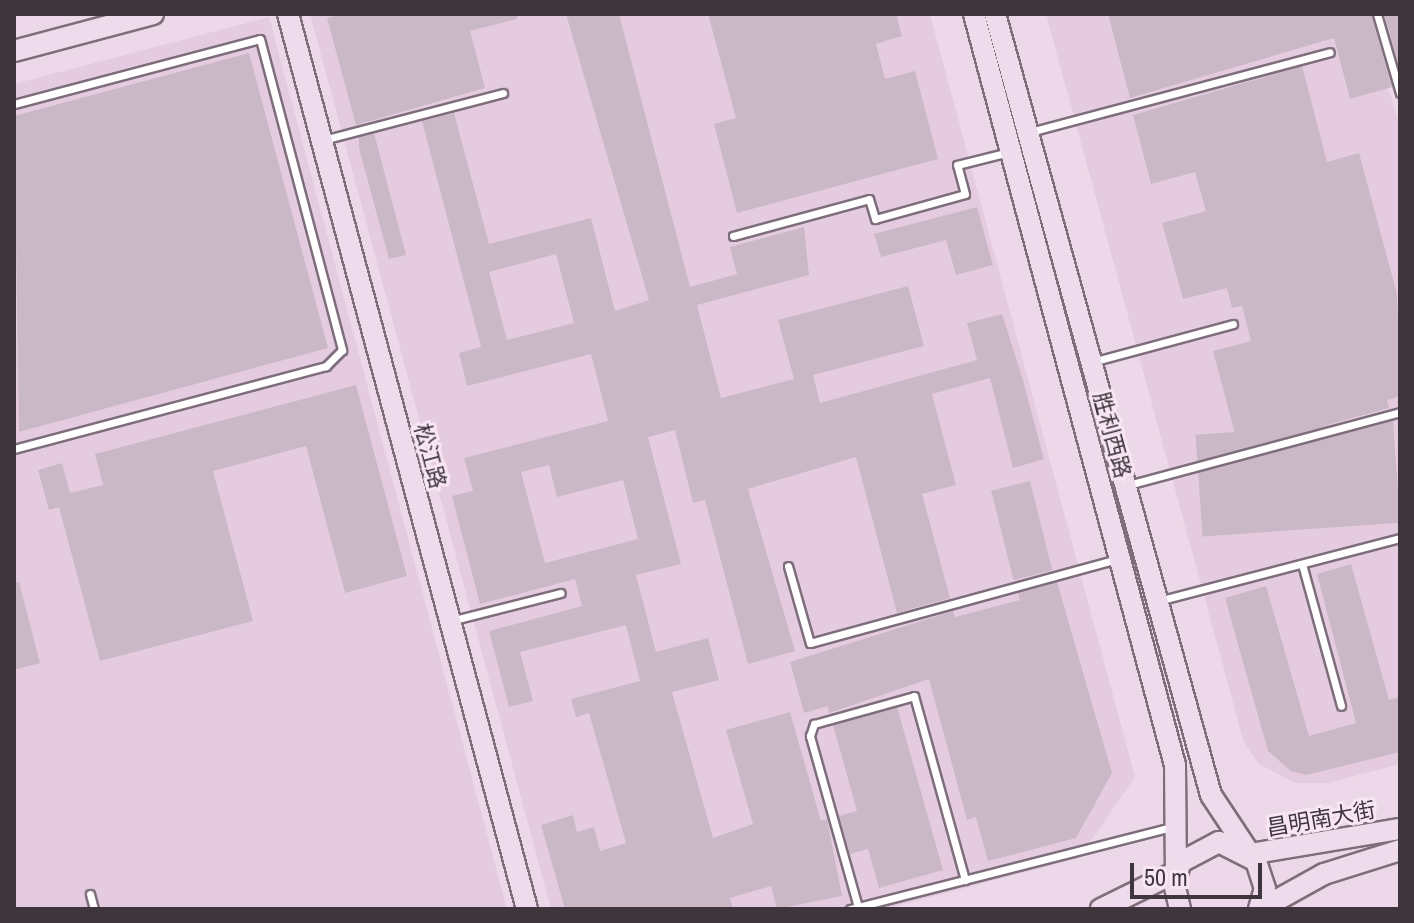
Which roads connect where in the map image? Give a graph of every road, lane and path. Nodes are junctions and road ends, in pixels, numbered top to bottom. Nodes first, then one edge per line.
1 (153, 14) edge
2 (288, 14) edge
3 (974, 14) edge
4 (995, 14) edge
5 (1377, 14) edge
6 (14, 51) edge
7 (1330, 52) dead end
8 (503, 93) dead end
9 (1400, 93) edge
10 (14, 104) edge
11 (1027, 133) junction
12 (321, 140) junction
13 (1011, 151) junction
14 (733, 236) dead end
15 (1233, 324) dead end
16 (1089, 363) junction
17 (1400, 412) edge
18 (14, 449) edge
19 (1122, 486) junction
20 (1400, 538) edge
21 (1120, 558) junction
22 (1302, 564) junction
23 (788, 566) dead end
24 (561, 593) dead end
25 (1153, 602) junction
26 (449, 621) junction
27 (1341, 706) dead end
28 (1178, 826) junction
29 (1400, 829) edge
30 (1400, 850) edge
31 (1250, 854) junction
32 (1176, 872) junction
33 (965, 880) junction
34 (90, 894) dead end
35 (854, 908) edge
36 (1260, 908) edge
37 (94, 909) edge
38 (527, 909) edge
39 (1101, 909) edge
40 (1180, 909) edge

1 - 6 main road
2 - 12 main road, 松江路
3 - 13 main road, 胜利西路
4 - 11 main road, 胜利西路
5 - 9 lane
7 - 11 lane
8 - 12 lane
10 - 18 lane
11 - 16 main road, 胜利西路
12 - 26 main road, 松江路
13 - 14 lane
13 - 21 main road, 胜利西路
15 - 16 lane
16 - 19 main road, 胜利西路
17 - 19 lane
19 - 25 main road, 胜利西路
20 - 22 lane
21 - 23 lane
21 - 28 main road, 胜利西路
22 - 25 lane
22 - 27 lane
24 - 26 lane
25 - 31 main road, 胜利西路
26 - 38 main road, 松江路
28 - 32 main road, 胜利西路
28 - 33 lane
29 - 31 main road, 昌明南大街
30 - 36 main road, 昌明南大街
31 - 32 main road
31 - 36 main road, 胜利西路
32 - 39 main road
32 - 40 main road, 胜利西路
33 - 35 lane
33 - 35 lane
34 - 37 lane

